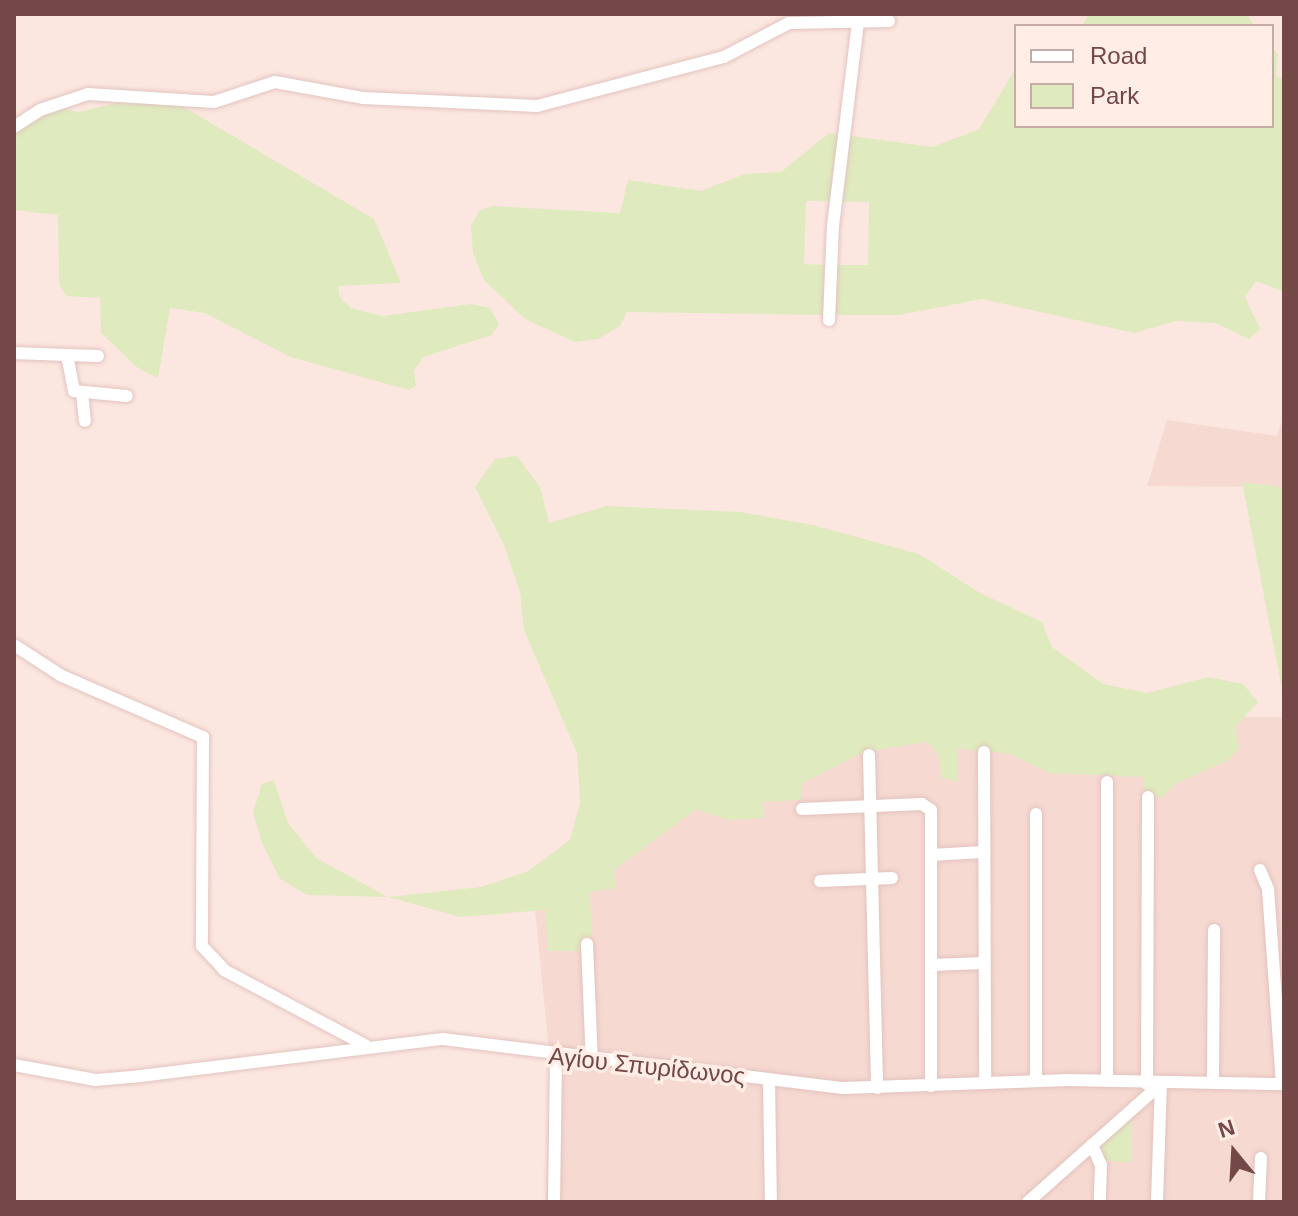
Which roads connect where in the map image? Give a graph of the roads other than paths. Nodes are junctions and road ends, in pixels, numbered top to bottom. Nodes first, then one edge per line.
1 (859, 17) edge
2 (889, 21) dead end
3 (14, 127) edge
4 (829, 320) dead end
5 (14, 353) edge
6 (67, 355) junction
7 (98, 356) dead end
8 (82, 393) junction
9 (127, 396) dead end
10 (85, 421) dead end
11 (14, 645) edge
12 (984, 752) dead end
13 (869, 755) dead end
14 (1107, 782) dead end
15 (1148, 797) dead end
16 (872, 806) junction
17 (802, 809) dead end
18 (1036, 814) dead end
19 (983, 852) junction
20 (931, 855) junction
21 (1260, 870) dead end
22 (873, 878) junction
23 (892, 878) dead end
24 (820, 881) dead end
25 (1214, 930) dead end
26 (587, 944) dead end
27 (983, 963) junction
28 (931, 965) junction
29 (365, 1045) junction
30 (556, 1056) junction
31 (592, 1062) junction
32 (14, 1065) edge
33 (1213, 1080) junction
34 (769, 1081) junction
35 (1036, 1081) junction
36 (1107, 1081) junction
37 (985, 1083) junction
38 (1141, 1083) junction
39 (1283, 1083) edge
40 (1161, 1084) junction
41 (931, 1086) junction
42 (877, 1088) junction
43 (1134, 1102) junction
44 (1092, 1145) junction
45 (1261, 1158) dead end
46 (554, 1202) edge
47 (771, 1202) edge
48 (1028, 1202) edge
49 (1100, 1202) edge
50 (1157, 1202) edge
51 (1259, 1202) edge

1 - 2 street
1 - 3 street
1 - 4 street
5 - 6 street
6 - 7 street
6 - 8 street
8 - 9 street
8 - 10 street
11 - 29 street
12 - 19 street
13 - 16 street
14 - 36 street
15 - 38 street
16 - 17 street
16 - 20 street
16 - 22 street
18 - 35 street
19 - 20 street
19 - 27 street
20 - 28 street
21 - 39 street
22 - 23 street
22 - 24 street
22 - 42 street
25 - 33 street
26 - 31 street
27 - 28 street
27 - 37 street
28 - 41 street
29 - 30 street, Αγίου Σπυρίδωνος
29 - 32 street, Αγίου Σπυρίδωνος
30 - 31 street, Αγίου Σπυρίδωνος
30 - 46 street
31 - 34 street, Αγίου Σπυρίδωνος
33 - 39 street, Αγίου Σπυρίδωνος
33 - 40 street, Αγίου Σπυρίδωνος
34 - 42 street, Αγίου Σπυρίδωνος
34 - 47 street
35 - 36 street, Αγίου Σπυρίδωνος
35 - 37 street, Αγίου Σπυρίδωνος
36 - 38 street, Αγίου Σπυρίδωνος
37 - 41 street, Αγίου Σπυρίδωνος
38 - 40 street, Αγίου Σπυρίδωνος
38 - 43 street
40 - 43 street
40 - 50 street
41 - 42 street, Αγίου Σπυρίδωνος
43 - 44 street
44 - 48 street
44 - 49 street
45 - 51 street

